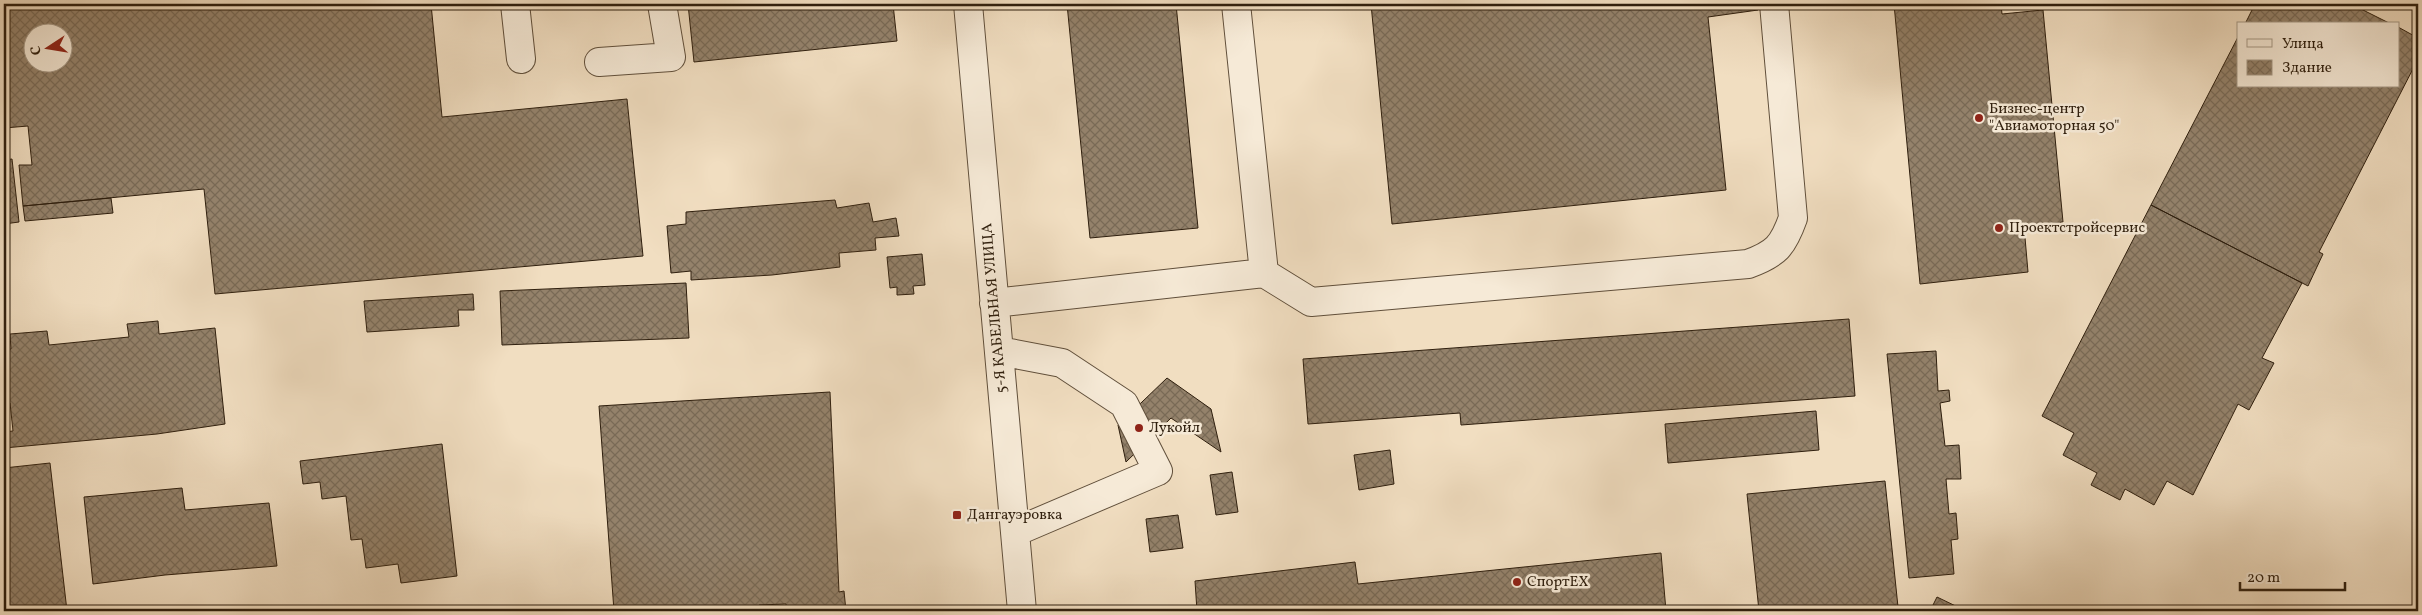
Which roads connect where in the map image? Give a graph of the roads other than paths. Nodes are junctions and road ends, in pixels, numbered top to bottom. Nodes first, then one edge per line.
1 (515, 4) edge
2 (662, 4) edge
3 (968, 4) edge
4 (1236, 4) edge
5 (1774, 4) edge
6 (521, 59) dead end
7 (598, 62) dead end
8 (1264, 273) junction
9 (994, 303) junction
10 (998, 351) junction
11 (1015, 532) junction
12 (1022, 611) edge

1 - 6 street
2 - 7 street
3 - 9 street, 5-Я КАБЕЛЬНАЯ УЛИЦА
4 - 8 street
5 - 8 street
8 - 9 street
9 - 10 street, 5-Я КАБЕЛЬНАЯ УЛИЦА
10 - 11 street, 5-Я КАБЕЛЬНАЯ УЛИЦА
10 - 11 street
11 - 12 street, 5-Я КАБЕЛЬНАЯ УЛИЦА

